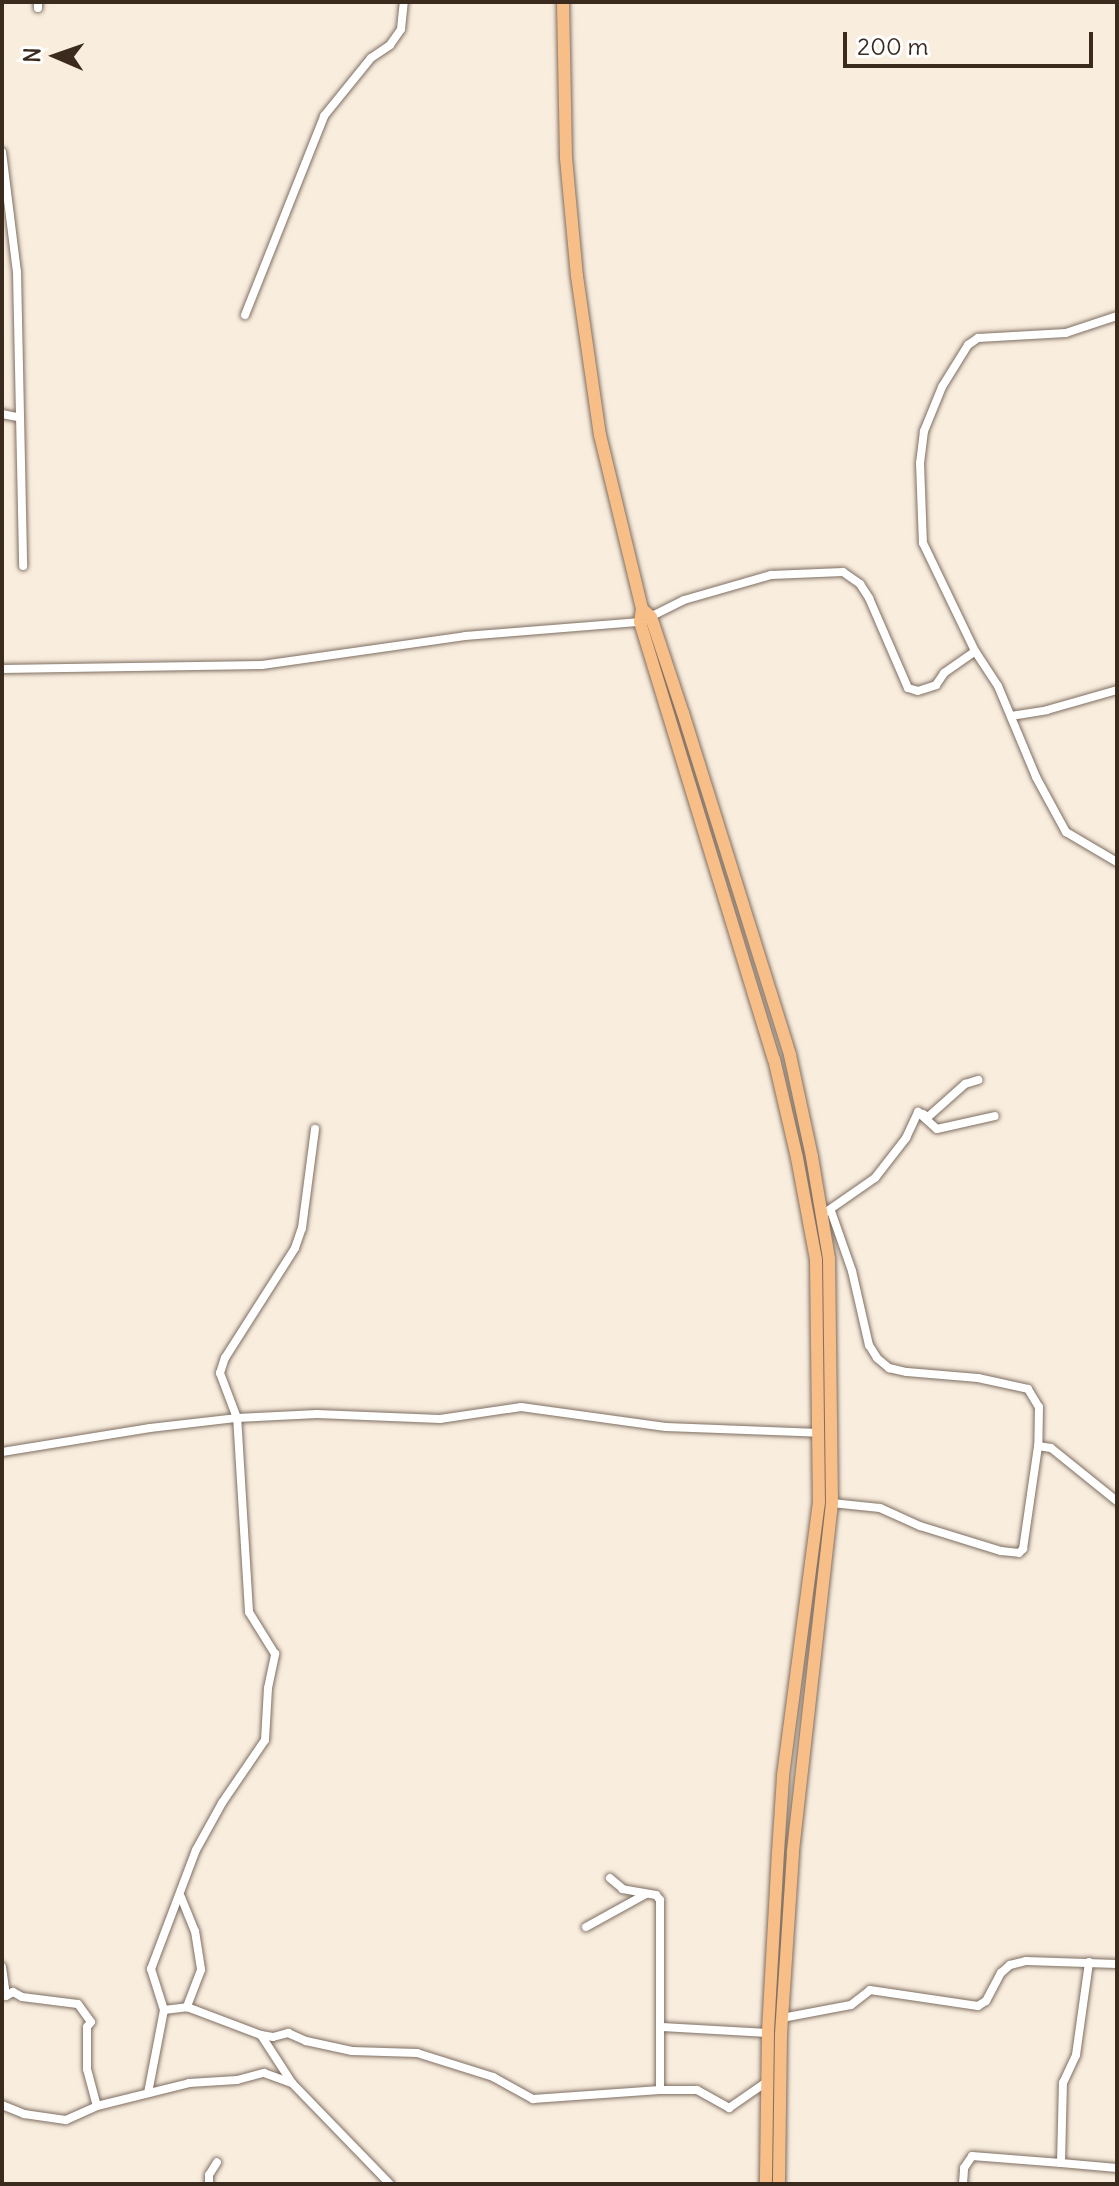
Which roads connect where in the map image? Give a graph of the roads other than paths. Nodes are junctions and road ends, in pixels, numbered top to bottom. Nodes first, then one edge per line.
1 (404, 2) edge
2 (563, 2) edge
3 (2, 152) edge
4 (245, 315) dead end
5 (1117, 316) edge
6 (2, 414) edge
7 (18, 417) junction
8 (23, 566) dead end
9 (644, 616) junction
10 (975, 651) junction
11 (2, 669) edge
12 (1117, 690) edge
13 (1011, 716) junction
14 (1117, 862) edge
15 (978, 1080) dead end
16 (918, 1112) junction
17 (995, 1116) dead end
18 (315, 1129) dead end
19 (827, 1212) junction
20 (237, 1418) junction
21 (819, 1433) junction
22 (1038, 1446) junction
23 (2, 1452) edge
24 (1117, 1501) edge
25 (832, 1503) junction
26 (610, 1878) dead end
27 (647, 1894) junction
28 (181, 1897) junction
29 (586, 1927) dead end
30 (1089, 1962) junction
31 (1117, 1964) edge
32 (2, 1967) edge
33 (187, 2007) junction
34 (164, 2010) junction
35 (782, 2018) junction
36 (662, 2027) junction
37 (768, 2033) junction
38 (261, 2035) junction
39 (768, 2081) junction
40 (292, 2083) junction
41 (660, 2090) junction
42 (148, 2093) junction
43 (2, 2105) edge
44 (97, 2106) junction
45 (217, 2162) dead end
46 (1061, 2163) junction
47 (1117, 2168) edge
48 (209, 2184) edge
49 (390, 2184) edge
50 (766, 2184) edge
51 (779, 2184) edge
52 (963, 2184) edge

1 - 4 street
2 - 9 main road
3 - 7 street
5 - 10 street
6 - 7 street
7 - 8 street
9 - 10 street
9 - 11 street
9 - 19 main road
9 - 21 main road
10 - 13 street
12 - 13 street
13 - 14 street
15 - 16 street
16 - 17 street
16 - 19 street
18 - 20 street
19 - 22 street
19 - 25 main road
20 - 21 street
20 - 23 street
20 - 28 street
21 - 37 main road
22 - 24 street
22 - 25 street
25 - 35 main road
26 - 27 street
27 - 29 street
27 - 36 street
28 - 33 street
28 - 34 street
30 - 31 street
30 - 35 street
30 - 46 street
32 - 44 street
33 - 34 street
33 - 38 street
34 - 42 street
35 - 51 main road
36 - 37 street
36 - 41 street
37 - 39 main road
38 - 40 street
38 - 41 street
39 - 41 street
39 - 50 main road
40 - 42 street
40 - 49 street
42 - 44 street
43 - 44 street
45 - 48 street
46 - 47 street
46 - 52 street

